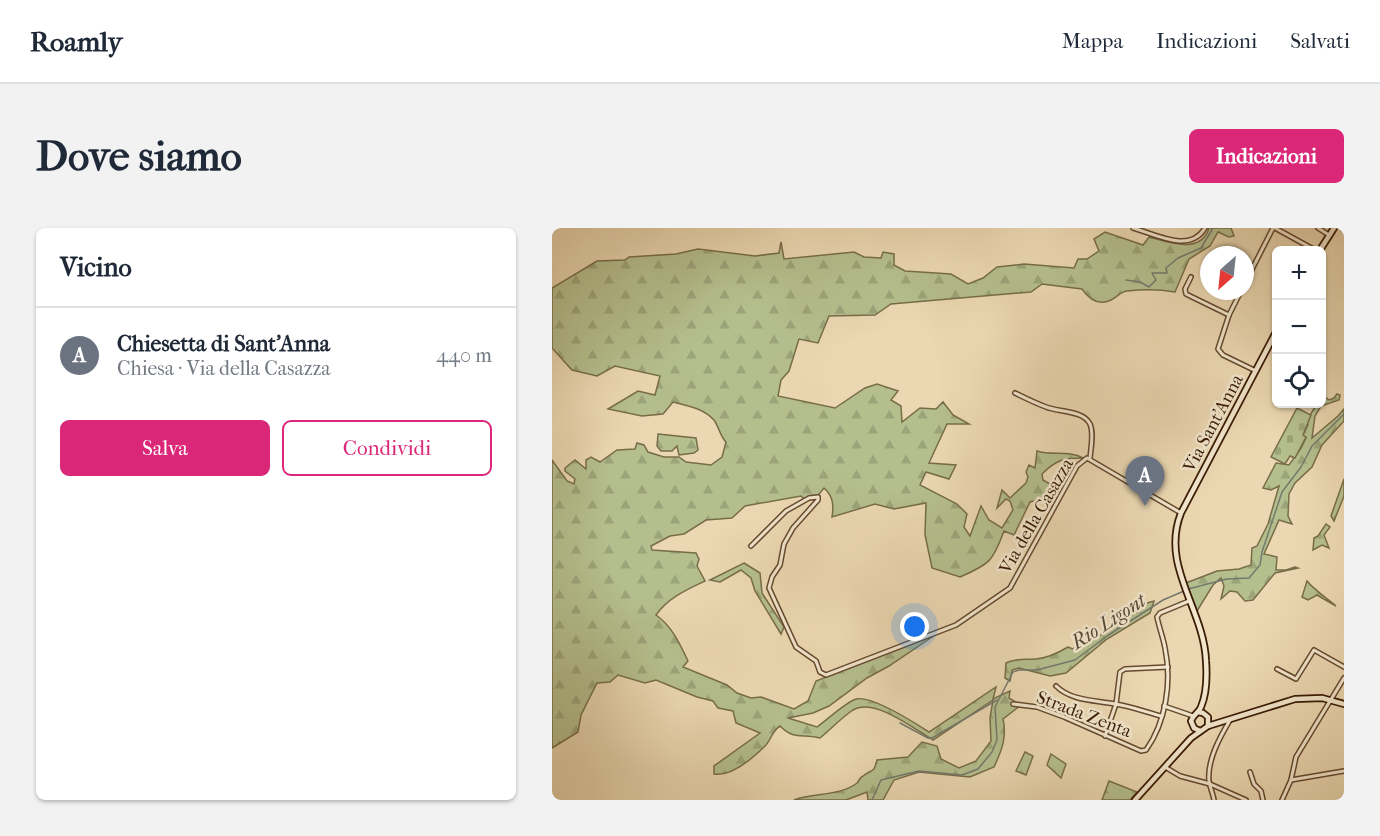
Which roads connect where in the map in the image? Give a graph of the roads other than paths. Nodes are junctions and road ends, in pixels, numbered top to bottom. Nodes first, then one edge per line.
1 (1133, 228) edge
2 (1205, 228) edge
3 (1274, 228) edge
4 (1318, 228) edge
5 (1334, 228) edge
6 (1329, 235) junction
7 (1309, 246) edge
8 (1320, 246) edge
9 (1254, 266) edge
10 (1191, 276) dead end
11 (1236, 300) edge
12 (1229, 315) junction
13 (1272, 340) edge
14 (1256, 371) junction
15 (1015, 393) dead end
16 (1090, 458) junction
17 (1181, 513) junction
18 (751, 546) dead end
19 (1189, 601) junction
20 (1168, 667) junction
21 (1344, 668) edge
22 (1277, 669) dead end
23 (1344, 678) edge
24 (1056, 686) dead end
25 (1332, 699) junction
26 (1203, 702) junction
27 (1013, 704) dead end
28 (1116, 704) junction
29 (1344, 704) edge
30 (1164, 706) junction
31 (1161, 716) junction
32 (1194, 716) junction
33 (1207, 716) junction
34 (1228, 720) junction
35 (1217, 723) junction
36 (1208, 726) junction
37 (1194, 728) junction
38 (1200, 730) junction
39 (1224, 731) junction
40 (1105, 736) junction
41 (1191, 738) junction
42 (1165, 766) junction
43 (1344, 771) edge
44 (1250, 772) dead end
45 (1292, 780) junction
46 (1210, 784) junction
47 (1135, 800) edge
48 (1214, 800) edge
49 (1246, 800) edge
50 (1263, 800) edge
51 (1282, 800) edge

1 - 2 street
3 - 7 street
3 - 9 street
4 - 6 street
5 - 6 main road
6 - 8 main road
10 - 12 street
11 - 12 street
12 - 14 street
13 - 14 main road, Via Sant'Anna
14 - 17 main road, Via Sant'Anna
15 - 16 street
16 - 17 street, Via della Casazza
16 - 18 street, Via della Casazza
17 - 19 main road, Via Sant'Anna
19 - 20 street
19 - 26 main road, Via Sant'Anna
20 - 28 street
20 - 30 street
21 - 22 street
23 - 25 street
24 - 28 street
25 - 29 main road
25 - 34 main road
25 - 45 street
26 - 32 main road, Via Sant'Anna
26 - 33 main road, Via Sant'Anna
27 - 40 street, Strada Zenta
28 - 31 street
28 - 40 street
30 - 31 street
30 - 32 street
31 - 40 street, Strada Zenta
32 - 33 main road
32 - 37 main road
33 - 34 main road
33 - 36 main road, Via Sant'Anna
34 - 35 main road
34 - 39 street
35 - 36 main road
35 - 39 street
36 - 38 main road
37 - 38 main road
37 - 41 main road
38 - 41 main road
39 - 46 street
41 - 42 main road
42 - 46 street
42 - 47 main road
43 - 45 street
44 - 50 street
45 - 51 street
46 - 48 street
46 - 49 street

